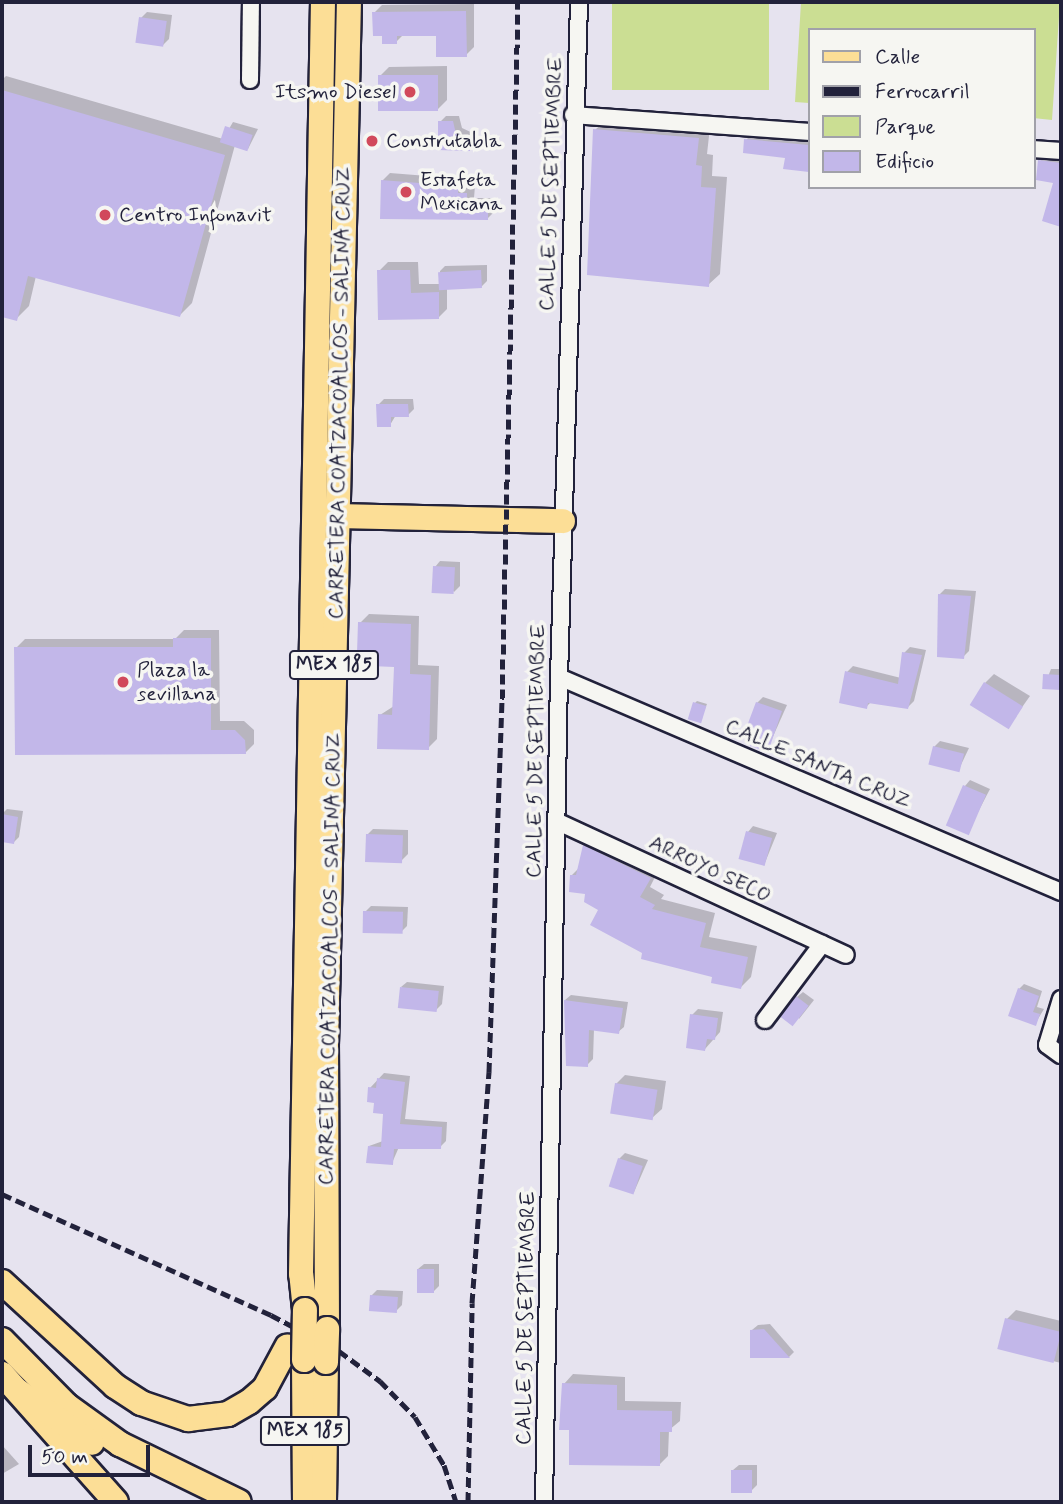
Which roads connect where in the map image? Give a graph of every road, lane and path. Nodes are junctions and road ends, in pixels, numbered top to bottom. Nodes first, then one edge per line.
1 (251, 2) edge
2 (323, 2) edge
3 (349, 2) edge
4 (579, 2) edge
5 (250, 80) dead end
6 (573, 115) junction
7 (808, 132) edge
8 (1035, 149) edge
9 (1061, 151) edge
10 (313, 508) junction
11 (337, 516) junction
12 (562, 521) junction
13 (559, 677) junction
14 (556, 821) junction
15 (1061, 891) edge
16 (822, 944) junction
17 (846, 955) dead end
18 (1061, 999) edge
19 (765, 1020) dead end
20 (1061, 1055) edge
21 (2, 1282) edge
22 (2, 1340) edge
23 (306, 1356) junction
24 (10, 1383) edge
25 (116, 1502) edge
26 (211, 1502) edge
27 (239, 1502) edge
28 (305, 1502) edge
29 (324, 1502) edge
30 (544, 1502) edge

1 - 5 street
2 - 10 main road, MEX 185
3 - 11 main road, CARRETERA COATZACOALCOS - SALINA CRUZ / MEX 185
4 - 6 street, CALLE 5 DE SEPTIEMBRE
6 - 7 street
6 - 12 street, CALLE 5 DE SEPTIEMBRE
8 - 9 street
10 - 11 main road
10 - 23 main road, MEX 185, bridge
11 - 12 main road
11 - 23 main road, CARRETERA COATZACOALCOS - SALINA CRUZ / MEX 185, bridge
12 - 13 street, CALLE 5 DE SEPTIEMBRE
13 - 14 street, CALLE 5 DE SEPTIEMBRE
13 - 15 street, CALLE SANTA CRUZ
14 - 16 street, ARROYO SECO
14 - 30 street, CALLE 5 DE SEPTIEMBRE
16 - 17 street, ARROYO SECO
16 - 19 street
18 - 20 street
21 - 23 main road
22 - 27 main road
23 - 28 main road, MEX 185
23 - 29 main road, MEX 185
24 - 25 main road
24 - 26 main road

